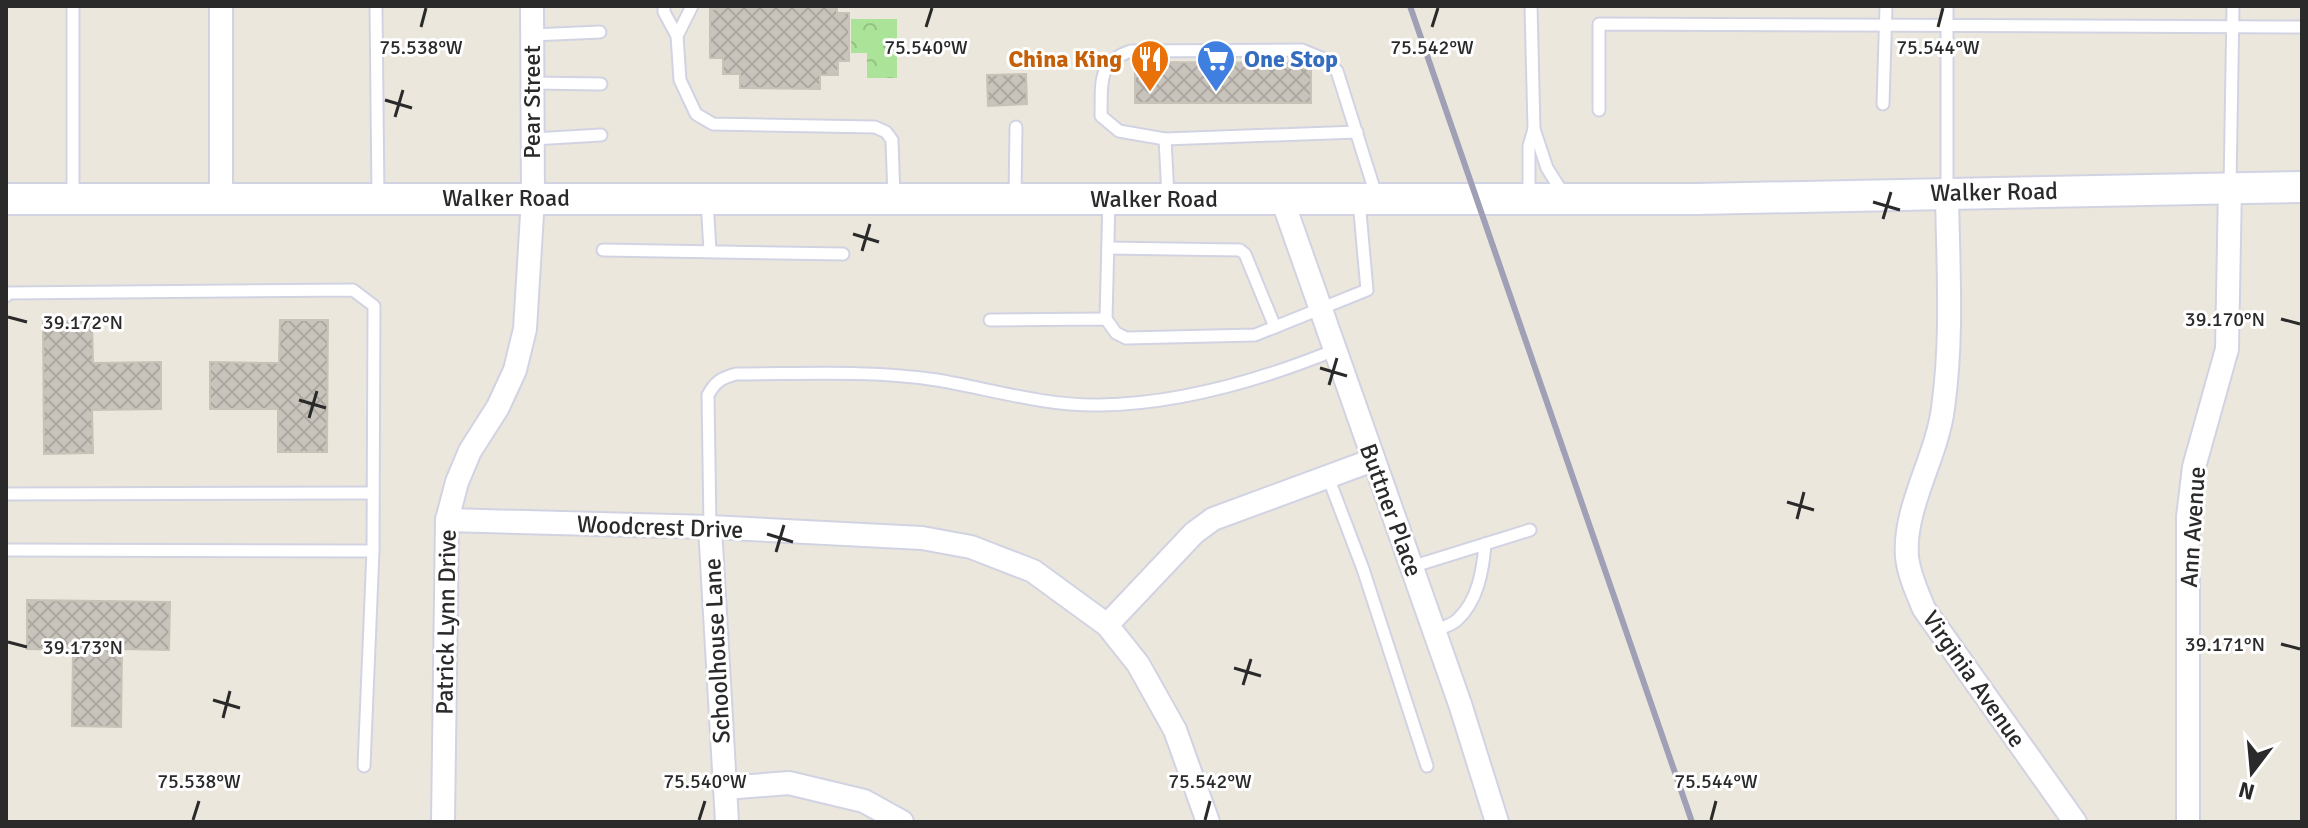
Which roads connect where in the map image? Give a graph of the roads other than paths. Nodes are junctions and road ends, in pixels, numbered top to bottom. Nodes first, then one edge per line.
1 (73, 6) edge
2 (221, 6) edge
3 (376, 6) edge
4 (532, 6) edge
5 (664, 6) edge
6 (692, 6) edge
7 (1531, 6) edge
8 (1886, 6) edge
9 (1947, 6) edge
10 (2233, 6) edge
11 (1885, 25) junction
12 (1948, 25) junction
13 (2233, 27) junction
14 (2302, 27) edge
15 (600, 32) dead end
16 (532, 35) junction
17 (677, 36) junction
18 (533, 83) junction
19 (601, 84) dead end
20 (1883, 104) dead end
21 (1599, 110) dead end
22 (1016, 127) dead end
23 (1534, 129) junction
24 (1357, 132) junction
25 (601, 135) dead end
26 (533, 139) junction
27 (1165, 139) junction
28 (2230, 187) junction
29 (2302, 187) edge
30 (1947, 193) junction
31 (533, 198) junction
32 (6, 199) edge
33 (73, 199) junction
34 (221, 199) junction
35 (378, 199) junction
36 (707, 199) junction
37 (894, 199) junction
38 (1015, 199) junction
39 (1109, 199) junction
40 (1169, 199) junction
41 (1282, 199) junction
42 (1368, 199) junction
43 (1529, 199) junction
44 (1567, 199) junction
45 (1108, 248) junction
46 (603, 250) dead end
47 (710, 251) junction
48 (843, 254) dead end
49 (6, 296) edge
50 (1320, 308) junction
51 (1106, 319) junction
52 (990, 320) dead end
53 (1275, 327) junction
54 (1335, 350) junction
55 (1373, 460) junction
56 (1328, 477) junction
57 (373, 493) junction
58 (6, 494) edge
59 (447, 520) junction
60 (710, 527) junction
61 (1530, 530) dead end
62 (1485, 544) junction
63 (6, 550) edge
64 (373, 551) junction
65 (1411, 567) junction
66 (1107, 625) junction
67 (1434, 631) junction
68 (364, 766) dead end
69 (1427, 766) dead end
70 (725, 788) junction
71 (443, 822) edge
72 (727, 822) edge
73 (902, 822) edge
74 (1208, 822) edge
75 (1497, 822) edge
76 (2075, 822) edge
77 (2188, 822) edge

1 - 33 lane
2 - 34 street
3 - 35 lane
4 - 16 street, Pear Street
5 - 17 lane
6 - 17 lane
7 - 23 lane
8 - 11 lane
9 - 12 lane
10 - 13 lane
11 - 12 lane
11 - 20 lane
11 - 21 lane
12 - 13 lane
12 - 30 lane
13 - 14 lane
13 - 28 lane
15 - 16 lane
16 - 18 street, Pear Street
17 - 37 lane
18 - 19 lane
18 - 26 street, Pear Street
22 - 38 lane
23 - 43 lane
23 - 44 lane
24 - 27 lane
24 - 27 lane
24 - 42 lane
25 - 26 lane
26 - 31 street, Pear Street
27 - 40 lane
28 - 29 street, Walker Road
28 - 30 street, Walker Road
28 - 77 street, Ann Avenue
30 - 44 street, Walker Road
30 - 76 street, Virginia Avenue
31 - 35 street, Walker Road
31 - 36 street, Walker Road
31 - 59 street, Patrick Lynn Drive
32 - 33 street, Walker Road
33 - 34 street, Walker Road
34 - 35 street, Walker Road
36 - 37 street, Walker Road
36 - 47 lane
37 - 38 street, Walker Road
38 - 39 street, Walker Road
39 - 40 street, Walker Road
39 - 45 lane
40 - 41 street, Walker Road
41 - 42 street, Walker Road
41 - 50 street, Buttner Place
42 - 43 street, Walker Road
42 - 50 lane
43 - 44 street, Walker Road
45 - 51 lane
45 - 53 lane
46 - 47 lane
47 - 48 lane
49 - 57 lane
50 - 53 lane
50 - 54 street, Buttner Place
51 - 52 lane
51 - 53 lane
54 - 55 street, Buttner Place
54 - 60 lane
55 - 56 street
55 - 65 street, Buttner Place
56 - 66 street
56 - 69 lane
57 - 58 lane
57 - 64 lane
59 - 60 street, Woodcrest Drive
59 - 71 street, Patrick Lynn Drive
60 - 66 street, Woodcrest Drive
60 - 70 street, Schoolhouse Lane
61 - 62 lane
62 - 65 lane
62 - 67 lane
63 - 64 lane
64 - 68 lane
65 - 67 street, Buttner Place
66 - 74 street, Woodcrest Drive
67 - 75 street, Buttner Place
70 - 72 street, Schoolhouse Lane
70 - 73 street

